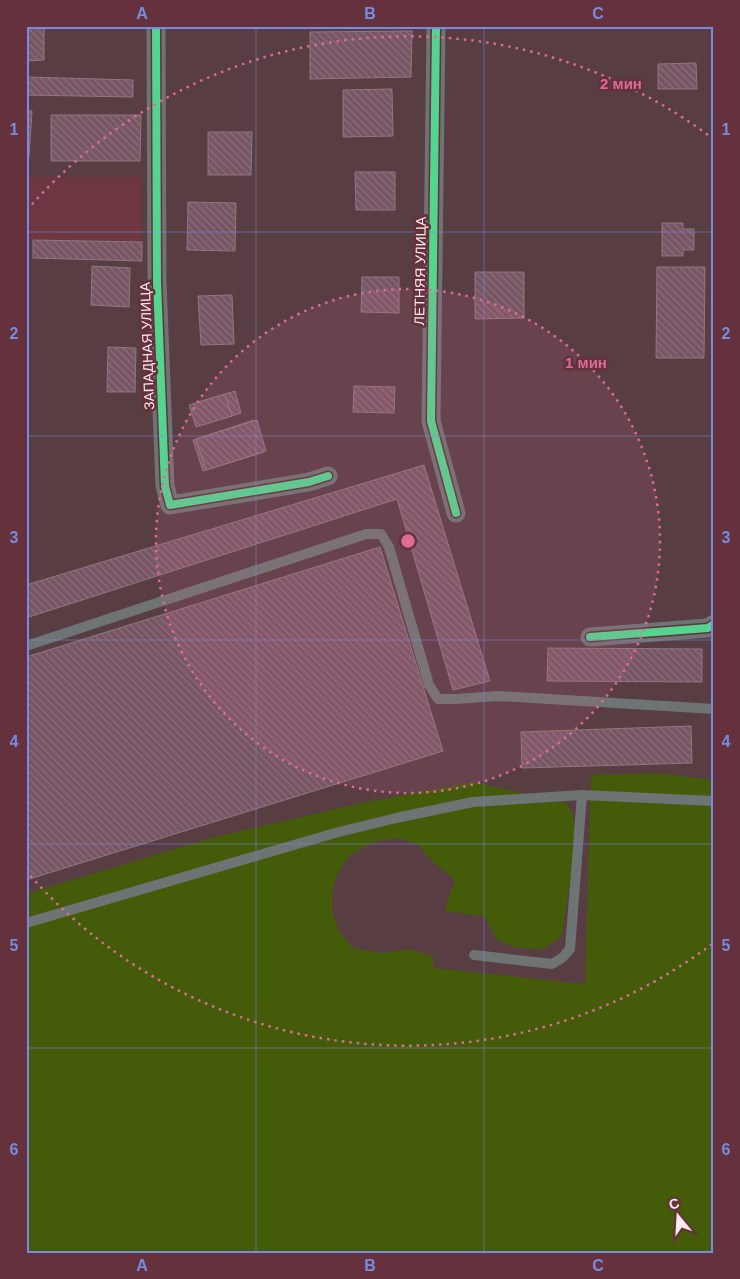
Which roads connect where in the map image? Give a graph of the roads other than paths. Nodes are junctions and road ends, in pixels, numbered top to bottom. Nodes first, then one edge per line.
1 (156, 26) edge
2 (436, 26) edge
3 (328, 476) dead end
4 (456, 513) dead end
5 (714, 624) edge
6 (590, 637) dead end
7 (26, 646) edge
8 (714, 709) edge
9 (582, 795) junction
10 (714, 801) edge
11 (26, 924) edge
12 (474, 955) dead end

1 - 3 street, ЗАПАДНАЯ УЛИЦА
2 - 4 street, ЛЕТНЯЯ УЛИЦА
5 - 6 street
7 - 8 lane
9 - 10 lane
9 - 11 lane
9 - 12 lane

